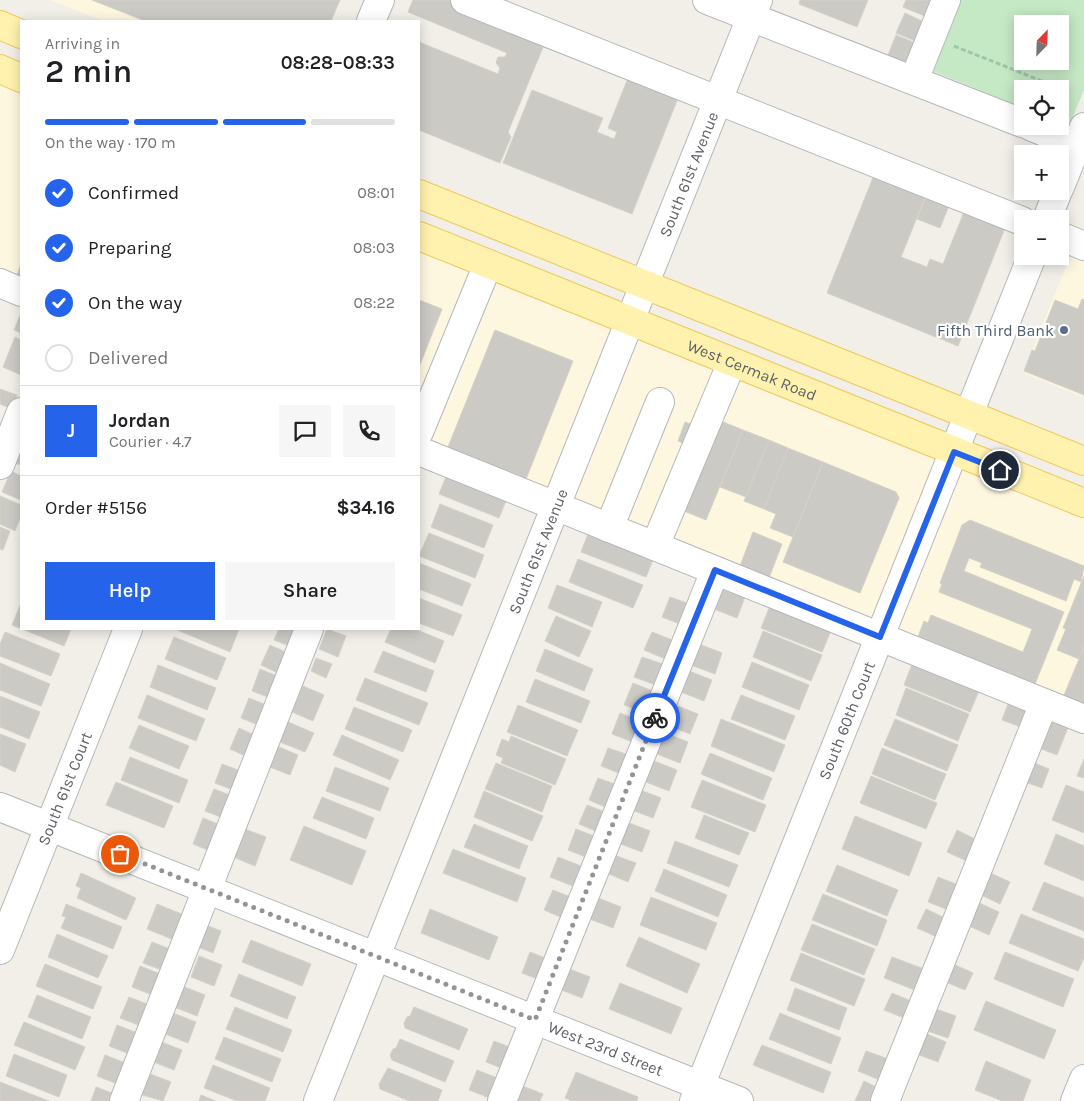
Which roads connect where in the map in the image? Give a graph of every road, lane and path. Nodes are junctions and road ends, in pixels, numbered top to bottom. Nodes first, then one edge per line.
1 (380, 0) edge
2 (465, 0) edge
3 (707, 0) edge
4 (946, 0) edge
5 (755, 9) edge
6 (371, 20) edge
7 (0, 25) edge
8 (20, 34) edge
9 (945, 42) dead end
10 (0, 70) edge
11 (20, 78) edge
12 (914, 80) junction
13 (1040, 80) edge
14 (718, 101) junction
15 (1014, 120) edge
16 (1063, 135) edge
17 (1082, 140) edge
18 (1069, 168) edge
19 (420, 194) edge
20 (1014, 218) edge
21 (420, 236) edge
22 (1069, 240) edge
23 (1084, 246) edge
24 (488, 264) junction
25 (1028, 265) edge
26 (0, 283) edge
27 (644, 285) junction
28 (20, 292) edge
29 (630, 322) junction
30 (732, 362) junction
31 (660, 402) dead end
32 (20, 415) edge
33 (969, 415) junction
34 (420, 430) edge
35 (420, 451) edge
36 (954, 452) junction
37 (1084, 461) edge
38 (0, 465) edge
39 (1084, 503) edge
40 (556, 506) junction
41 (609, 528) junction
42 (655, 546) junction
43 (715, 570) junction
44 (128, 630) edge
45 (309, 630) edge
46 (880, 637) junction
47 (1044, 703) junction
48 (1084, 719) edge
49 (0, 807) edge
50 (49, 826) junction
51 (207, 889) junction
52 (0, 950) edge
53 (376, 956) junction
54 (535, 1020) junction
55 (1084, 1079) edge
56 (697, 1093) edge
57 (124, 1101) edge
58 (318, 1101) edge
59 (502, 1101) edge
60 (739, 1101) edge
61 (884, 1101) edge
62 (1075, 1101) edge

1 - 6 street
2 - 14 street
3 - 5 street
4 - 12 street
5 - 12 street
5 - 14 street, South 61st Avenue
7 - 8 main road
9 - 13 path
10 - 11 main road
12 - 15 street
14 - 20 street
14 - 27 street, South 61st Avenue
16 - 17 street
17 - 18 street
19 - 27 main road
21 - 24 main road, West Cermak Road
22 - 23 street
24 - 29 main road, West Cermak Road
24 - 34 street
25 - 33 street, South 60th Court
26 - 28 street
27 - 29 street, South 61st Avenue
27 - 33 main road
29 - 30 main road, West Cermak Road
29 - 40 street, South 61st Avenue
30 - 36 main road, West Cermak Road
30 - 42 street
31 - 41 street
32 - 38 street
33 - 36 street, South 60th Court
33 - 37 main road
35 - 40 street
36 - 39 main road, West Cermak Road
36 - 46 street, South 60th Court
40 - 41 street
40 - 53 street, South 61st Avenue
41 - 42 street
42 - 43 street
43 - 46 street
43 - 54 street
44 - 50 street, South 61st Court
45 - 51 street
46 - 47 street
46 - 56 street, South 60th Court
47 - 48 street
47 - 61 street
49 - 50 street, West 23rd Street
50 - 51 street, West 23rd Street
50 - 52 street, South 61st Court
51 - 53 street, West 23rd Street
51 - 57 street
53 - 54 street, West 23rd Street
53 - 58 street, South 61st Avenue
54 - 56 street, West 23rd Street
54 - 59 street
55 - 62 street
56 - 60 street, West 23rd Street

